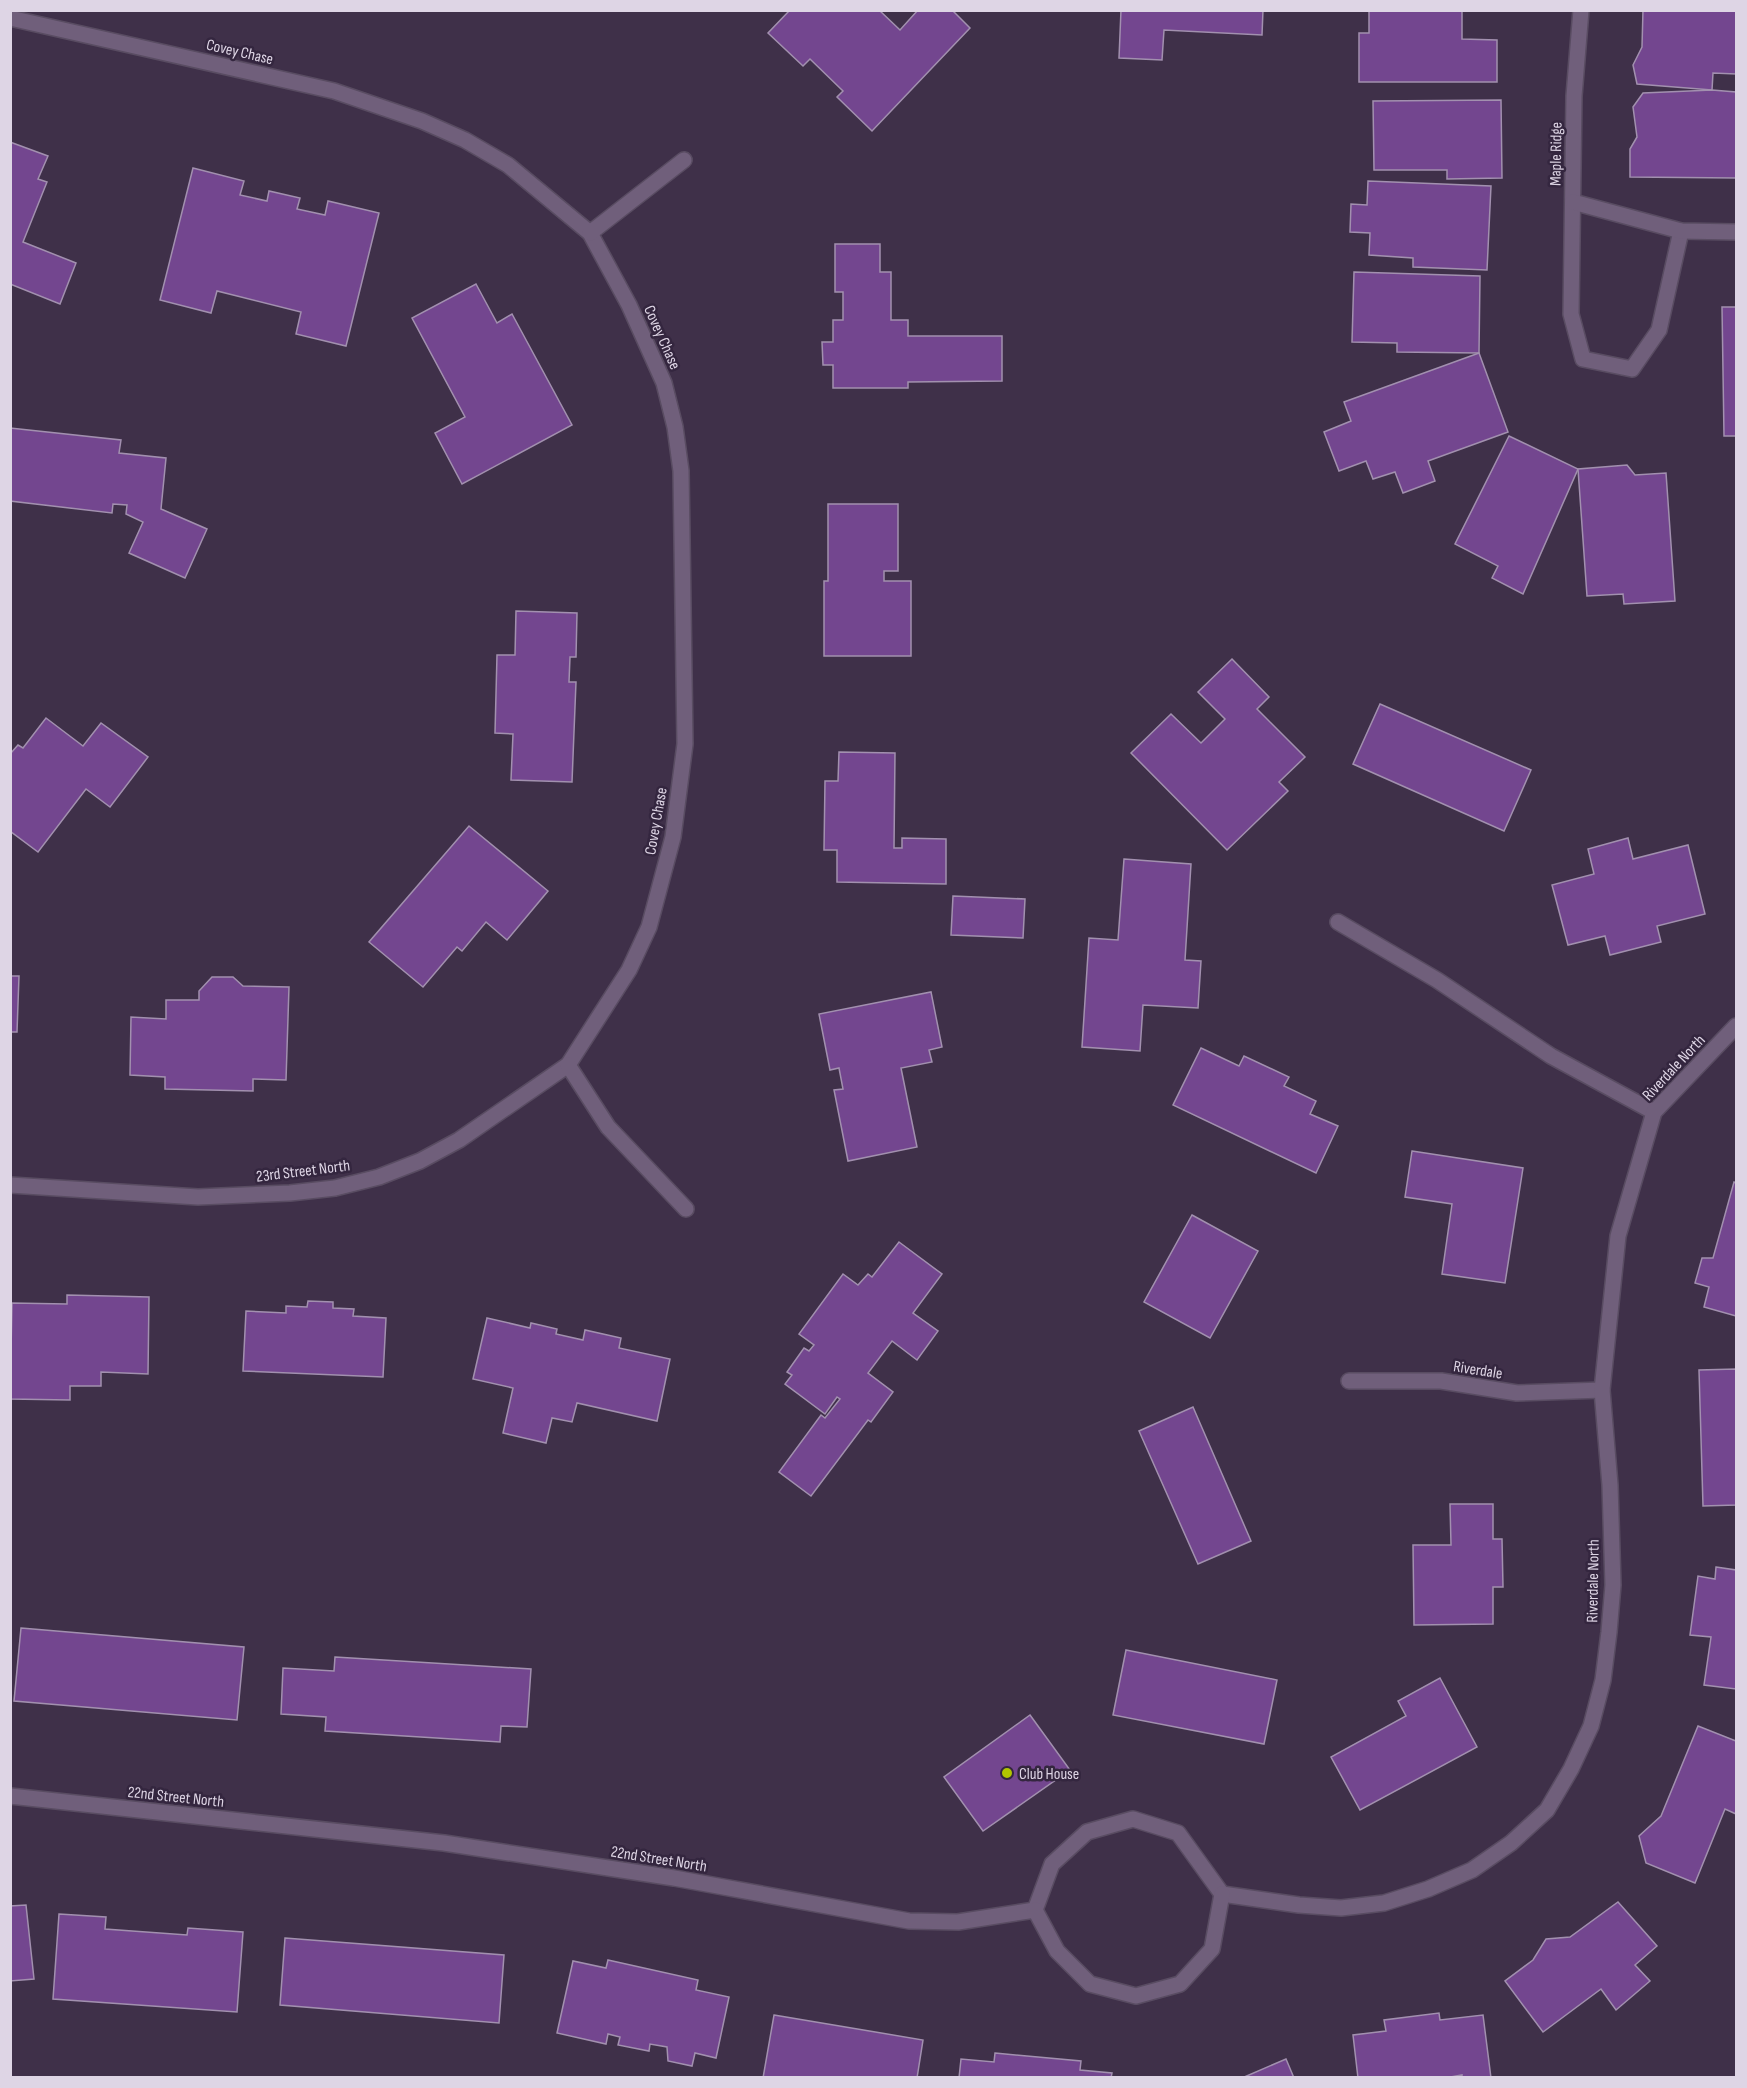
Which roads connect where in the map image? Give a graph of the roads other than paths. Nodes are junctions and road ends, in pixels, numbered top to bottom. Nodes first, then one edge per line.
1 (1581, 10) edge
2 (10, 18) edge
3 (684, 160) dead end
4 (1573, 202) junction
5 (1681, 231) junction
6 (1737, 232) edge
7 (590, 233) junction
8 (1338, 922) dead end
9 (1737, 1026) edge
10 (568, 1065) junction
11 (1654, 1112) junction
12 (10, 1185) edge
13 (686, 1209) dead end
14 (1348, 1381) dead end
15 (1602, 1390) junction
16 (10, 1796) edge
17 (1222, 1894) junction
18 (1035, 1910) junction

1 - 4 street, Maple Ridge
2 - 7 street, Covey Chase
3 - 7 street
4 - 5 street, Maple Ridge
4 - 5 street
5 - 6 street, Maple Ridge
7 - 10 street, Covey Chase
8 - 11 street
9 - 11 street, Riverdale North
10 - 12 street, 23rd Street North
10 - 13 street
11 - 15 street, Riverdale North
14 - 15 street, Riverdale
15 - 17 street, Riverdale North
16 - 18 street, 22nd Street North
17 - 18 street
17 - 18 street

